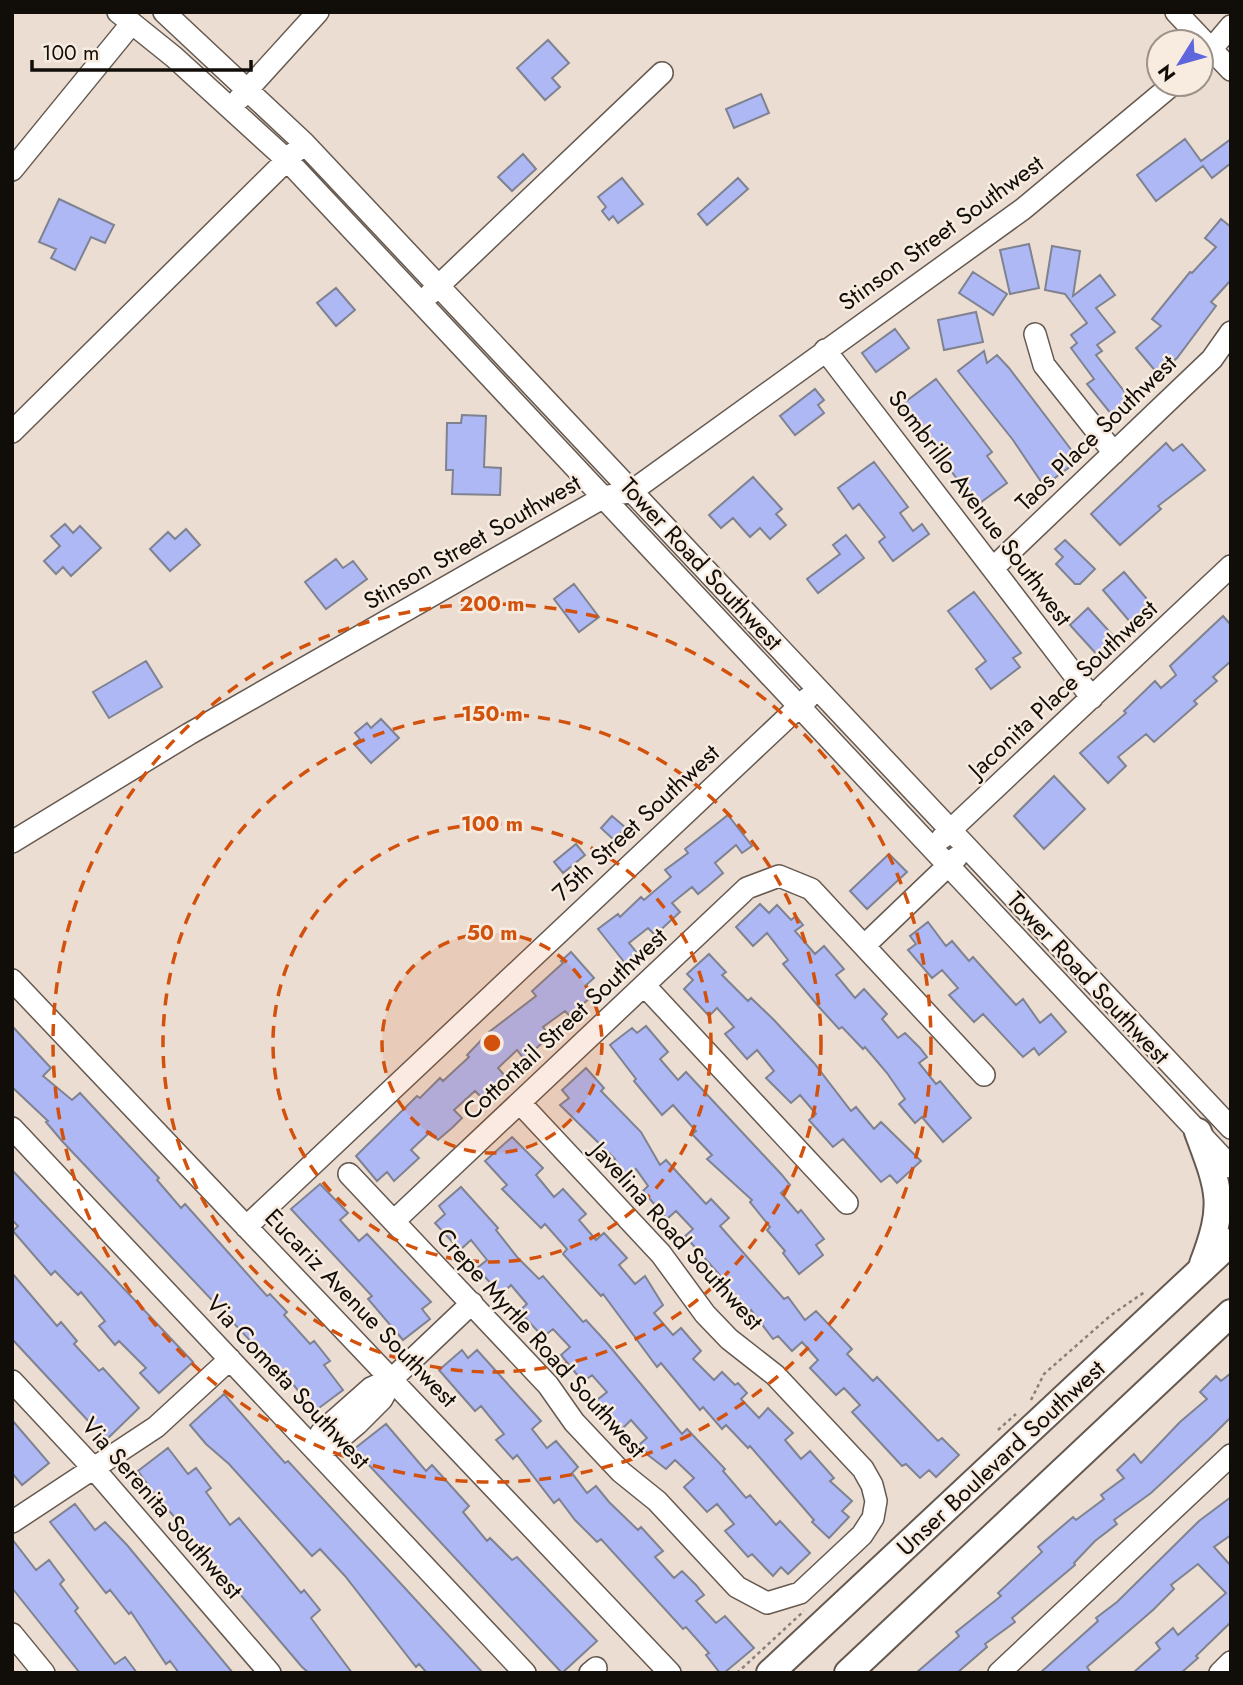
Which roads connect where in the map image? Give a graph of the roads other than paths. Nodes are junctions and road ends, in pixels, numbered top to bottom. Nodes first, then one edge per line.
1 (164, 12) edge
2 (318, 12) edge
3 (1177, 12) edge
4 (125, 18) edge
5 (1231, 26) edge
6 (1188, 28) edge
7 (1215, 45) edge
8 (1215, 61) edge
9 (1231, 70) edge
10 (662, 73) dead end
11 (248, 88) junction
12 (1156, 98) edge
13 (231, 109) junction
14 (304, 144) junction
15 (287, 160) junction
16 (12, 170) edge
17 (438, 286) junction
18 (421, 303) junction
19 (1231, 332) edge
20 (1035, 334) dead end
21 (825, 350) junction
22 (12, 432) edge
23 (1114, 453) junction
24 (632, 491) junction
25 (604, 497) junction
26 (1231, 566) edge
27 (993, 568) junction
28 (817, 689) junction
29 (1092, 698) junction
30 (798, 707) junction
31 (951, 830) junction
32 (12, 842) edge
33 (967, 848) junction
34 (931, 849) junction
35 (947, 866) junction
36 (865, 945) junction
37 (12, 980) edge
38 (644, 985) junction
39 (984, 1075) dead end
40 (520, 1103) junction
41 (12, 1128) edge
42 (1231, 1128) edge
43 (1198, 1132) junction
44 (1231, 1167) edge
45 (349, 1174) dead end
46 (847, 1203) dead end
47 (394, 1222) junction
48 (246, 1227) junction
49 (1231, 1242) edge
50 (1200, 1271) junction
51 (472, 1303) junction
52 (1231, 1313) edge
53 (230, 1359) junction
54 (393, 1378) junction
55 (12, 1381) edge
56 (316, 1451) junction
57 (1231, 1455) edge
58 (95, 1469) junction
59 (12, 1522) edge
60 (803, 1601) joint
61 (12, 1634) edge
62 (1231, 1662) edge
63 (44, 1673) edge
64 (270, 1673) edge
65 (525, 1673) edge
66 (670, 1673) edge
67 (770, 1673) edge
68 (848, 1673) edge
69 (999, 1673) edge
70 (1220, 1673) edge

1 - 11 street, Tower Road Southwest
2 - 11 street
3 - 6 street
4 - 13 street, Tower Road Southwest
4 - 16 street
5 - 7 street
8 - 9 street
10 - 17 street
11 - 13 street
11 - 14 street, Tower Road Southwest
12 - 21 street, Stinson Street Southwest
13 - 15 street, Tower Road Southwest
14 - 15 street
14 - 17 street, Tower Road Southwest
15 - 18 street, Tower Road Southwest
15 - 22 street
17 - 18 street
17 - 24 street, Tower Road Southwest
18 - 25 street, Tower Road Southwest
19 - 23 street, Taos Place Southwest
20 - 23 street
21 - 24 street, Stinson Street Southwest
21 - 27 street, Sombrillo Avenue Southwest
23 - 27 street, Taos Place Southwest
24 - 25 street, Stinson Street Southwest
24 - 28 street, Tower Road Southwest
25 - 30 street, Tower Road Southwest
25 - 32 street, Stinson Street Southwest
26 - 29 street, Jaconita Place Southwest
27 - 29 street, Sombrillo Avenue Southwest
28 - 30 street, 75th Street Southwest
28 - 31 street, Tower Road Southwest
29 - 31 street, Jaconita Place Southwest
30 - 34 street, Tower Road Southwest
30 - 48 street, 75th Street Southwest
31 - 33 street, Tower Road Southwest
31 - 34 street, Jaconita Place Southwest
33 - 35 street
33 - 42 street, Tower Road Southwest
34 - 35 street, Tower Road Southwest
35 - 36 street
35 - 43 street, Tower Road Southwest
36 - 38 street, Cottontail Street Southwest
36 - 39 street
37 - 48 street, Eucariz Avenue Southwest
38 - 40 street, Cottontail Street Southwest
38 - 46 street
40 - 47 street, Cottontail Street Southwest
40 - 60 street, Javelina Road Southwest
41 - 53 street, Via Cometa Southwest
43 - 44 street, Tower Road Southwest
43 - 50 main road
45 - 47 street, Crepe Myrtle Road Southwest
47 - 51 street, Crepe Myrtle Road Southwest
48 - 54 street, Eucariz Avenue Southwest
49 - 50 main road, Unser Boulevard Southwest
50 - 67 main road, Unser Boulevard Southwest
51 - 54 street
51 - 60 street, Crepe Myrtle Road Southwest
52 - 68 main road
53 - 56 street, Via Cometa Southwest
53 - 58 street
54 - 56 street
54 - 66 street, Eucariz Avenue Southwest
55 - 58 street, Via Serenita Southwest
56 - 65 street, Via Cometa Southwest
57 - 69 street
58 - 59 street
58 - 64 street, Via Serenita Southwest
61 - 63 street
62 - 70 street

